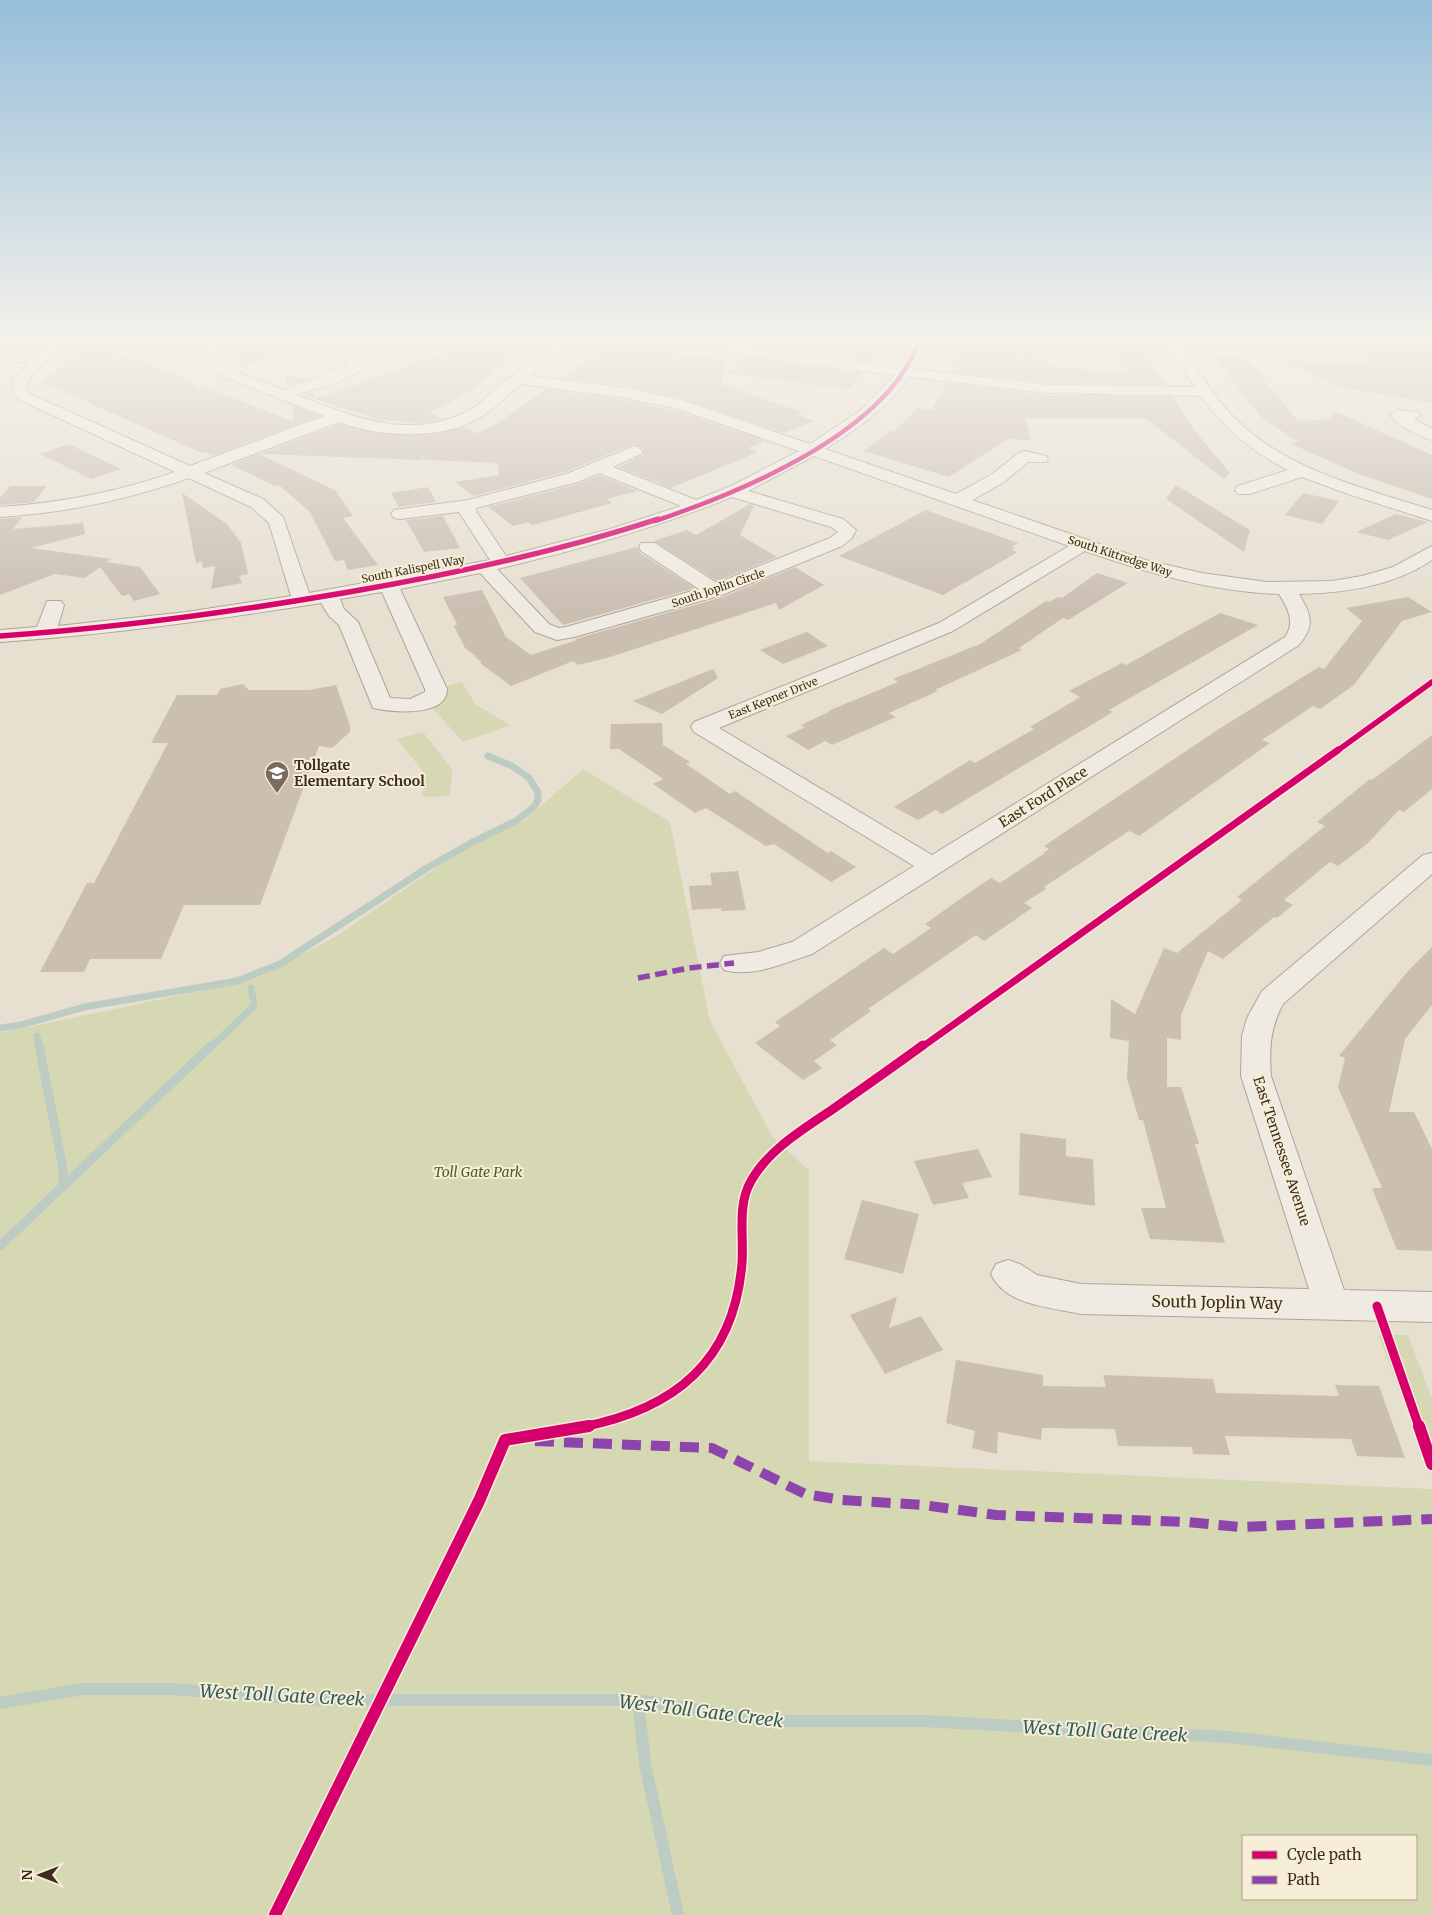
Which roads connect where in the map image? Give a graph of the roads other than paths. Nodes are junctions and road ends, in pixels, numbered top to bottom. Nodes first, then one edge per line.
1 (99, 430) edge
2 (300, 430) edge
3 (757, 430) edge
4 (841, 430) edge
5 (1239, 430) edge
6 (813, 450) junction
7 (635, 451) dead end
8 (1040, 459) dead end
9 (599, 467) junction
10 (1305, 470) junction
11 (190, 471) junction
12 (1244, 490) dead end
13 (729, 491) junction
14 (957, 500) junction
15 (468, 505) junction
16 (694, 505) junction
17 (0, 512) edge
18 (400, 514) dead end
19 (1432, 516) edge
20 (1083, 544) junction
21 (648, 547) dead end
22 (1432, 552) edge
23 (493, 564) junction
24 (389, 585) junction
25 (1285, 587) junction
26 (715, 591) junction
27 (328, 596) junction
28 (302, 601) junction
29 (54, 605) dead end
30 (45, 634) junction
31 (0, 636) edge
32 (1432, 861) edge
33 (933, 867) junction
34 (734, 963) dead end
35 (1008, 1274) dead end
36 (1331, 1304) junction
37 (1432, 1307) edge

1 - 11 street
2 - 11 street
3 - 6 street, South Kittredge Way
4 - 6 street, South Kalispell Way
5 - 10 street
6 - 13 street, South Kalispell Way
6 - 14 street, South Kittredge Way
7 - 9 street
8 - 14 street
9 - 15 street
9 - 16 street
10 - 12 street
10 - 19 street
11 - 17 street
11 - 28 street
13 - 16 street, South Kalispell Way
13 - 26 street, South Joplin Circle
14 - 20 street, South Kittredge Way
15 - 18 street
15 - 23 street, South Joplin Circle
16 - 23 street, South Kalispell Way
20 - 25 street, South Kittredge Way
20 - 33 street, East Kepner Drive
21 - 26 street
22 - 25 street, South Kittredge Way
23 - 24 street, South Kalispell Way
23 - 26 street, South Joplin Circle
24 - 27 street, South Kalispell Way
24 - 27 street
25 - 33 street, East Ford Place
27 - 28 street, South Kalispell Way
28 - 30 street, South Kalispell Way
29 - 30 street
30 - 31 street, South Kalispell Way
32 - 36 street, East Tennessee Avenue
33 - 34 street, East Ford Place
35 - 36 street, South Joplin Way
36 - 37 street, South Joplin Way

